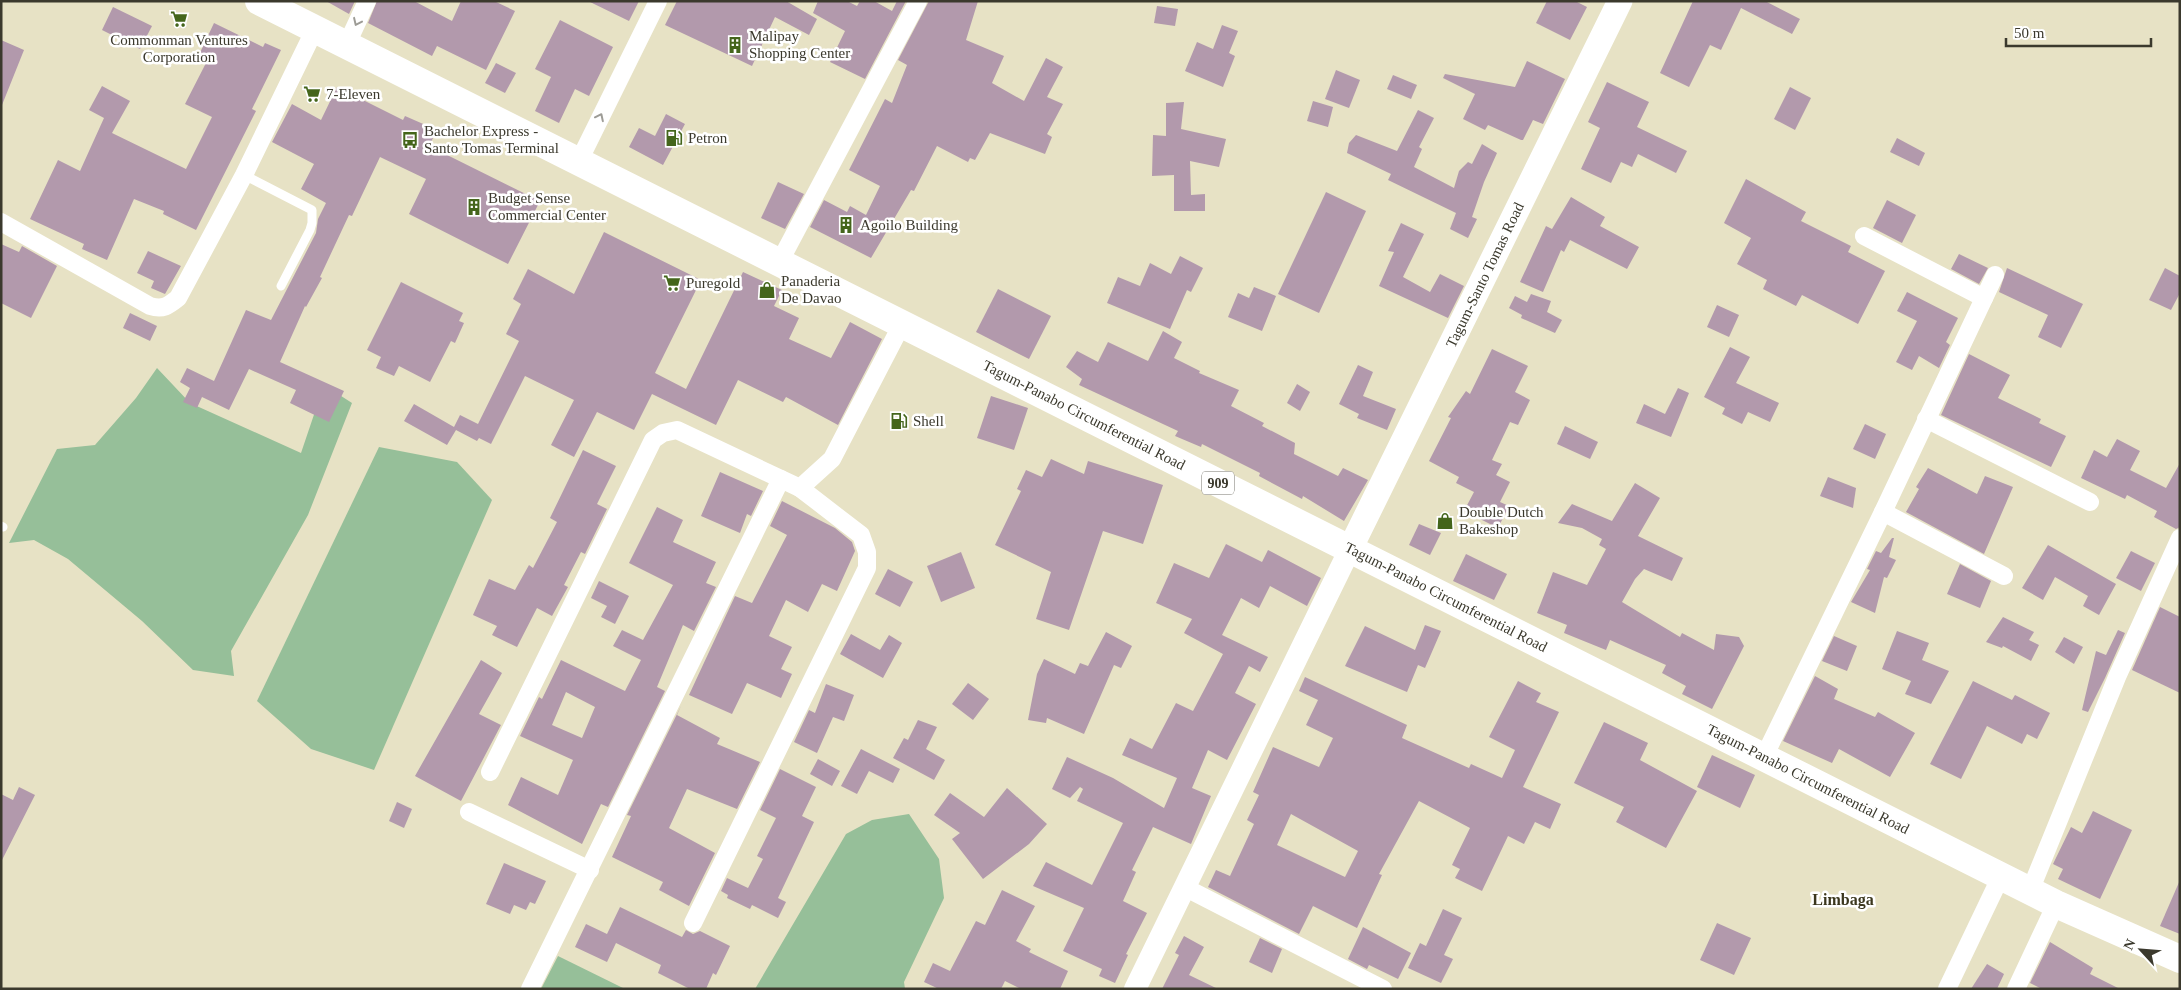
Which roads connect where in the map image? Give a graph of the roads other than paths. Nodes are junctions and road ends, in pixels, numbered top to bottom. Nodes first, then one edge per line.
1 (259, 1) edge
2 (367, 1) edge
3 (658, 1) edge
4 (918, 1) edge
5 (1620, 1) edge
6 (315, 29) junction
7 (347, 44) junction
8 (579, 161) junction
9 (244, 175) junction
10 (1, 222) edge
11 (1864, 236) dead end
12 (779, 263) junction
13 (1995, 275) dead end
14 (281, 286) dead end
15 (1984, 298) junction
16 (902, 324) junction
17 (1926, 419) junction
18 (781, 479) junction
19 (800, 488) junction
20 (2090, 502) dead end
21 (1883, 512) junction
22 (2180, 538) edge
23 (1350, 549) junction
24 (2004, 576) dead end
25 (1764, 757) junction
26 (490, 772) dead end
27 (469, 812) dead end
28 (590, 870) junction
29 (2001, 876) junction
30 (1186, 888) junction
31 (2030, 891) junction
32 (2056, 904) junction
33 (693, 923) dead end
34 (2180, 959) edge
35 (530, 989) edge
36 (1135, 989) edge
37 (1383, 989) edge
38 (1946, 989) edge
39 (2016, 989) edge

1 - 6 main road, Tagum-Panabo Circumferential Road / 909
2 -> 7 street
8 -> 3 street
4 - 12 street
5 - 23 main road, Tagum-Santo Tomas Road
6 - 7 main road, Tagum-Panabo Circumferential Road / 909
6 - 9 street
7 - 8 main road, Tagum-Panabo Circumferential Road / 909
8 - 12 main road, Tagum-Panabo Circumferential Road / 909
9 - 10 street
9 - 14 lane
11 - 15 street
12 - 16 main road, Tagum-Panabo Circumferential Road / 909
13 - 15 street
15 - 17 street
16 - 19 street
16 - 23 main road, Tagum-Panabo Circumferential Road / 909
17 - 20 street
17 - 21 street
18 - 19 street
18 - 26 street
18 - 28 street
19 - 33 street
21 - 24 street
21 - 25 street
22 - 31 street
23 - 25 main road, Tagum-Panabo Circumferential Road / 909
23 - 30 street
25 - 29 main road, Tagum-Panabo Circumferential Road / 909
27 - 28 street
28 - 35 street
29 - 31 main road, Tagum-Panabo Circumferential Road / 909
29 - 38 street
30 - 36 street
30 - 37 street
31 - 32 main road, Tagum-Panabo Circumferential Road / 909
32 - 34 main road, Tagum-Panabo Circumferential Road / 909
32 - 39 street

